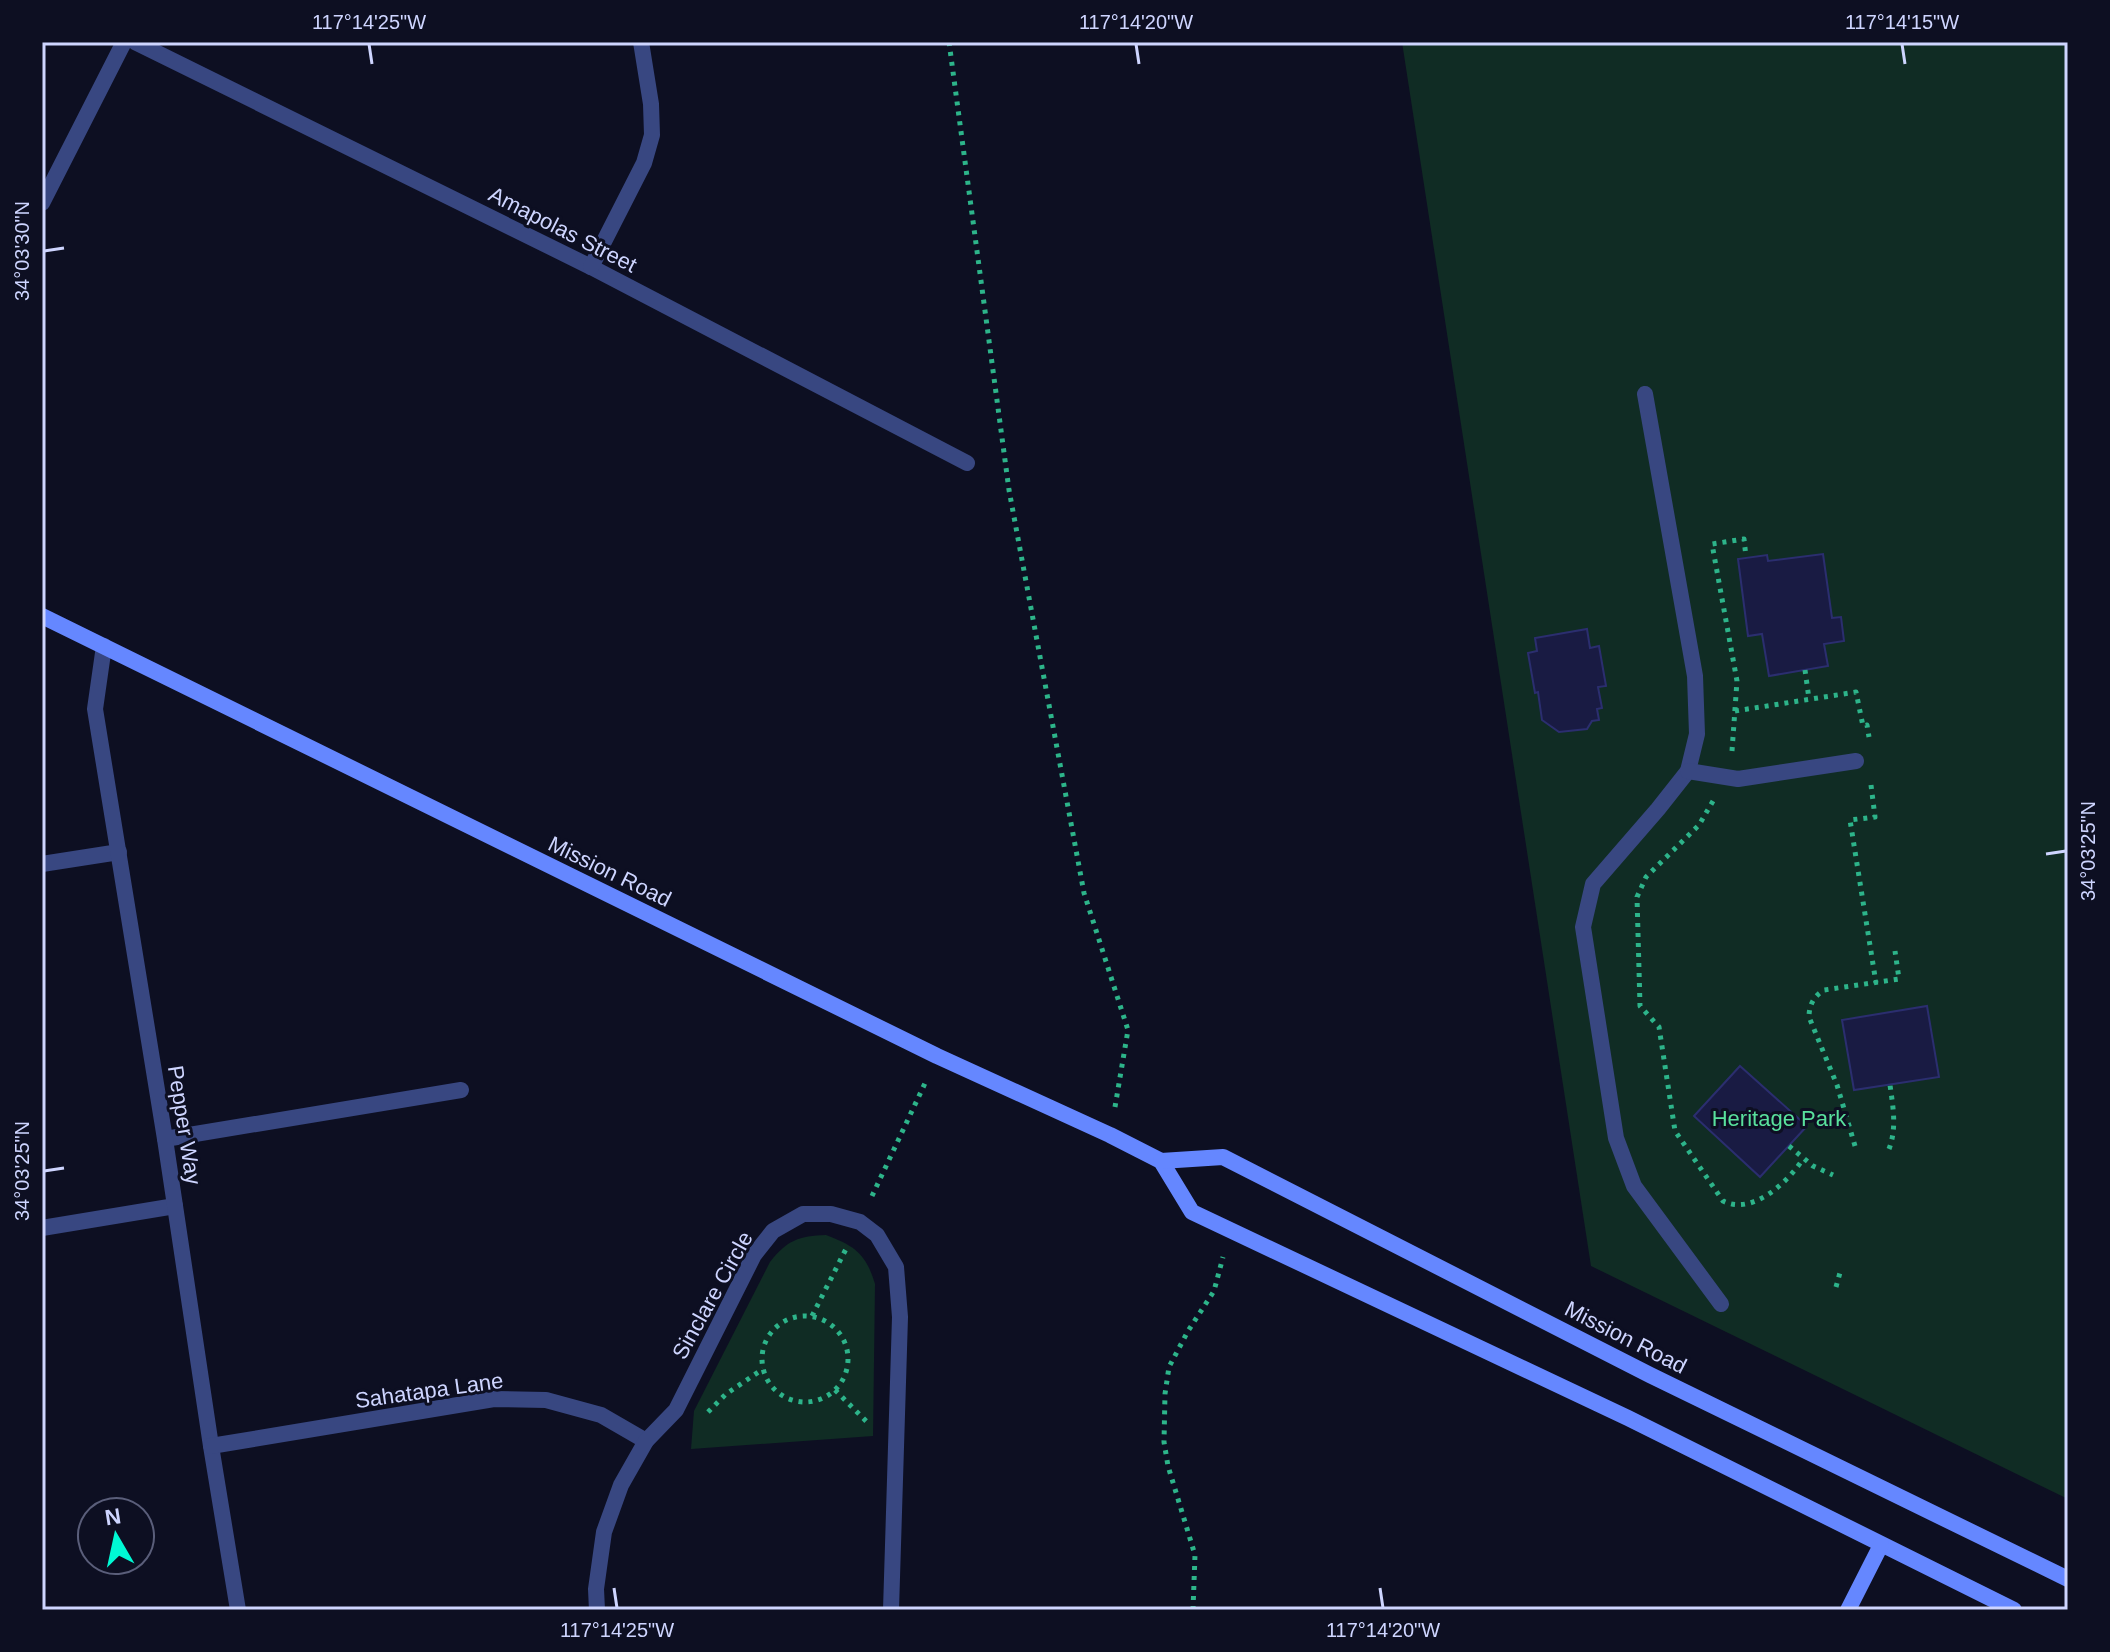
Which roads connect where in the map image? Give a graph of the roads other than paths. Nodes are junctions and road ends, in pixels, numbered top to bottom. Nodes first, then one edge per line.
1 (124, 42) edge
2 (135, 42) edge
3 (641, 42) edge
4 (42, 203) edge
5 (591, 267) junction
6 (1645, 394) dead end
7 (967, 463) dead end
8 (42, 616) edge
9 (104, 646) junction
10 (1856, 761) dead end
11 (1688, 771) junction
12 (119, 852) junction
13 (42, 864) edge
14 (461, 1090) dead end
15 (165, 1139) junction
16 (1161, 1161) junction
17 (175, 1206) junction
18 (42, 1228) edge
19 (1721, 1304) dead end
20 (646, 1441) junction
21 (211, 1446) junction
22 (1881, 1545) junction
23 (2068, 1579) edge
24 (238, 1610) edge
25 (597, 1610) edge
26 (891, 1610) edge
27 (1848, 1610) edge
28 (2014, 1610) edge

1 - 4 street
2 - 5 street, Amapolas Street
3 - 5 street
5 - 7 street, Amapolas Street
6 - 11 street
8 - 9 street, Mission Road
9 - 12 street, Pepper Way
9 - 16 street, Mission Road
10 - 11 street
11 - 19 street
12 - 13 street
12 - 15 street, Pepper Way
14 - 15 street
15 - 17 street, Pepper Way
16 - 22 street
16 - 23 street, Mission Road
17 - 18 street
17 - 21 street, Pepper Way
20 - 21 street, Sahatapa Lane
20 - 25 street, Sinclare Circle
20 - 26 street, Sinclare Circle
21 - 24 street, Pepper Way
22 - 27 street
22 - 28 street

